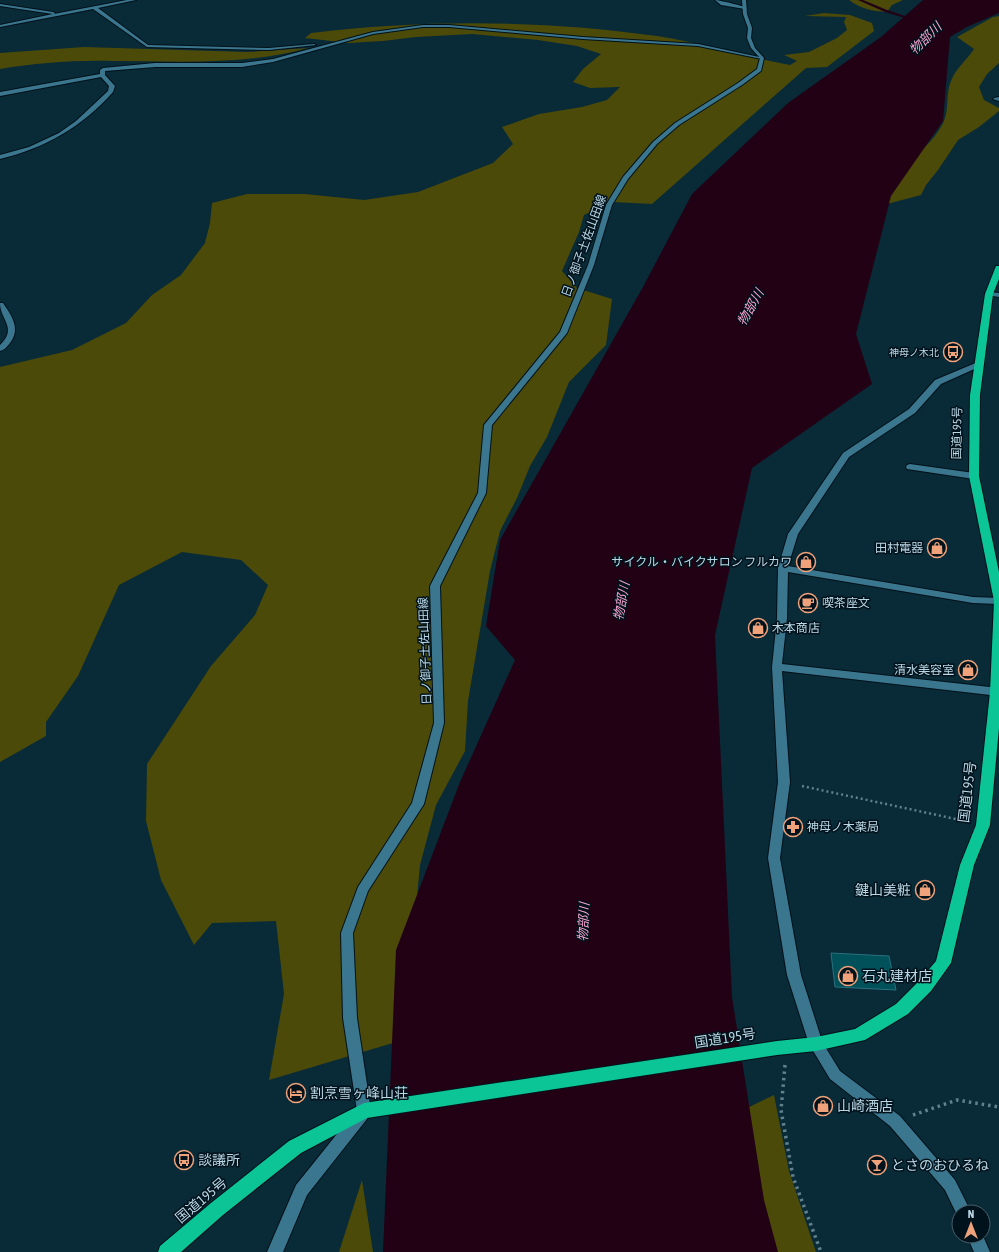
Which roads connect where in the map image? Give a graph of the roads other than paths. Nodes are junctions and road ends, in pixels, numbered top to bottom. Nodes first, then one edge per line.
1 (134, 0) edge
2 (717, 0) edge
3 (745, 4) edge
4 (0, 5) edge
5 (94, 8) junction
6 (61, 14) junction
7 (0, 26) edge
8 (330, 45) junction
9 (762, 58) junction
10 (102, 75) junction
11 (0, 94) edge
12 (0, 157) edge
13 (999, 268) edge
14 (994, 295) edge
15 (0, 305) edge
16 (0, 349) edge
17 (978, 364) junction
18 (910, 467) dead end
19 (974, 476) junction
20 (783, 568) junction
21 (999, 601) edge
22 (778, 667) junction
23 (998, 692) edge
24 (816, 1044) junction
25 (364, 1112) junction
26 (959, 1204) edge
27 (167, 1252) edge
28 (275, 1252) edge

1 - 5 street
2 - 3 street
3 - 9 street
4 - 6 street
5 - 6 street
5 - 8 street
6 - 7 street
8 - 9 street
8 - 10 street
9 - 25 street, 日ノ御子土佐山田線
10 - 11 street
10 - 12 street
13 - 14 highway, 国道195号
14 - 17 highway, 国道195号
15 - 16 street
17 - 19 highway, 国道195号
17 - 20 street
18 - 19 street
19 - 21 highway, 国道195号
20 - 21 street
20 - 22 street
21 - 23 highway, 国道195号
22 - 23 street
22 - 24 street
23 - 24 highway, 国道195号
24 - 25 highway, 国道195号
24 - 26 street
25 - 27 highway, 国道195号
25 - 28 street

